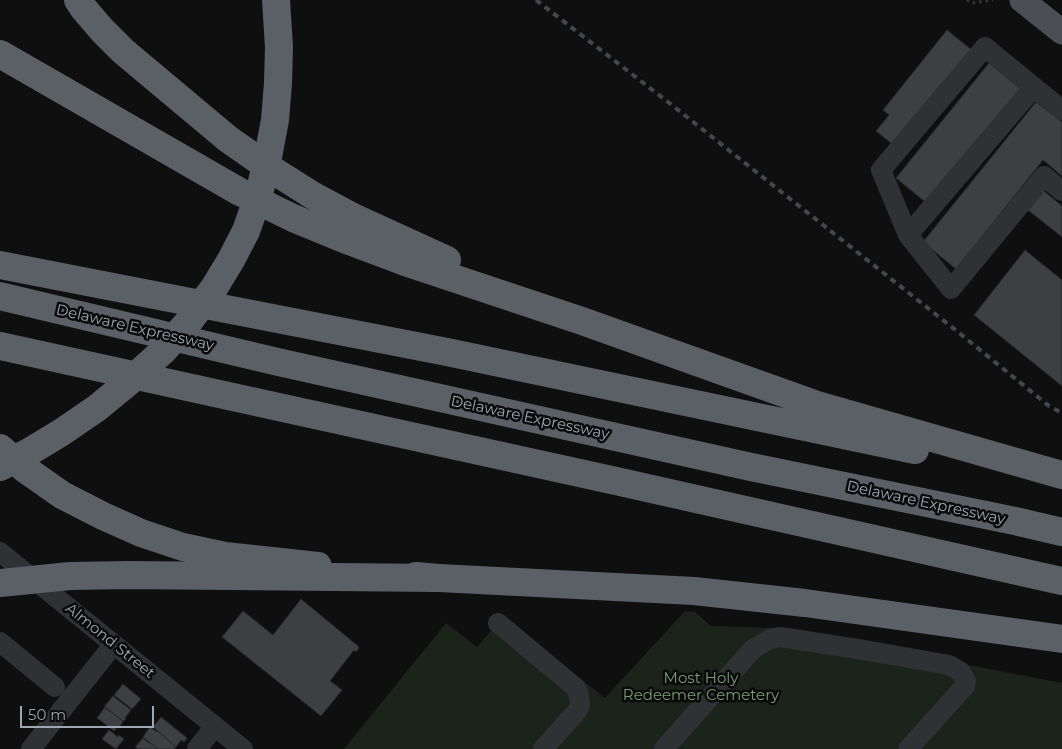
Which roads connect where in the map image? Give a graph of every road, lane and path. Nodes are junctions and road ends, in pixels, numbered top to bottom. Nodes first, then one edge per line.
1 (78, 0) edge
2 (276, 0) edge
3 (967, 0) edge
4 (993, 0) edge
5 (1022, 0) edge
6 (1062, 32) edge
7 (0, 54) edge
8 (1034, 87) junction
9 (1062, 110) edge
10 (1062, 191) edge
11 (908, 235) junction
12 (0, 265) edge
13 (0, 296) edge
14 (582, 321) junction
15 (0, 346) edge
16 (0, 448) edge
17 (0, 467) edge
18 (1062, 476) edge
19 (1062, 481) edge
20 (1062, 532) edge
21 (0, 552) edge
22 (439, 578) junction
23 (1062, 581) edge
24 (0, 583) edge
25 (498, 623) dead end
26 (1062, 640) edge
27 (0, 642) edge
28 (114, 644) junction
29 (55, 687) dead end
30 (215, 726) junction
31 (31, 749) edge
32 (197, 749) edge
33 (243, 749) edge
34 (543, 749) edge
35 (664, 749) edge
36 (908, 749) edge

1 - 14 highway
2 - 17 highway, bridge
3 - 4 path
5 - 6 main road
7 - 14 highway
8 - 9 street
8 - 11 street
8 - 11 street
10 - 11 street
12 - 19 highway
13 - 20 highway, Delaware Expressway
14 - 18 highway
15 - 23 highway
16 - 22 highway, bridge
21 - 28 street, Almond Street
22 - 24 highway, bridge
22 - 26 highway
25 - 34 street
27 - 29 street
28 - 30 street, Almond Street
28 - 31 street
30 - 32 street
30 - 33 street, Almond Street
35 - 36 street

